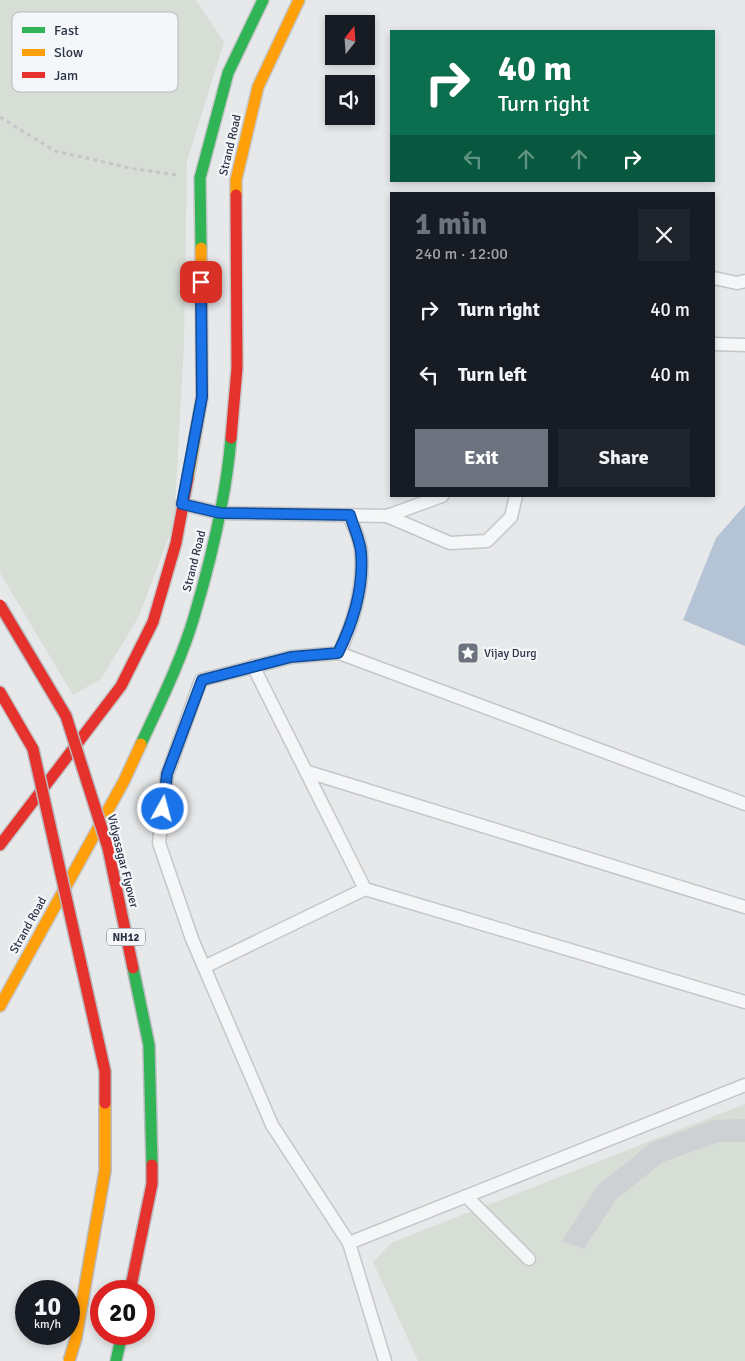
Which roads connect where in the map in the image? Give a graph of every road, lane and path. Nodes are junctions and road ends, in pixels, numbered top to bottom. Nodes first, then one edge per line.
1 (263, 0) edge
2 (299, 0) edge
3 (0, 117) edge
4 (200, 178) junction
5 (715, 278) edge
6 (745, 281) edge
7 (715, 344) edge
8 (745, 345) edge
9 (439, 497) edge
10 (516, 497) edge
11 (182, 504) junction
12 (220, 513) junction
13 (350, 515) junction
14 (387, 516) junction
15 (0, 605) edge
16 (338, 653) junction
17 (253, 666) junction
18 (0, 692) edge
19 (308, 772) junction
20 (745, 804) edge
21 (0, 844) edge
22 (365, 889) junction
23 (745, 907) edge
24 (204, 967) junction
25 (745, 1002) edge
26 (0, 1006) edge
27 (745, 1085) edge
28 (466, 1196) junction
29 (349, 1243) junction
30 (528, 1259) dead end
31 (132, 1280) edge
32 (120, 1345) edge
33 (69, 1361) edge
34 (116, 1361) edge
35 (385, 1361) edge

1 - 4 main road, Strand Road
2 - 12 main road, Strand Road
3 - 4 path
4 - 11 main road, Strand Road
5 - 6 lane
7 - 8 lane
9 - 14 lane
10 - 14 lane
11 - 12 lane
11 - 21 main road, Strand Road
12 - 13 lane
12 - 26 main road, Strand Road
13 - 14 lane
13 - 16 lane
15 - 31 main road, Vidyasagar Flyover / NH12, bridge
16 - 17 lane
16 - 20 lane
17 - 19 lane
17 - 24 lane
18 - 33 main road, bridge
19 - 22 lane
19 - 23 lane
22 - 24 lane
22 - 25 lane
24 - 29 lane
27 - 28 lane
28 - 29 lane
28 - 30 lane
29 - 35 lane
32 - 34 main road

